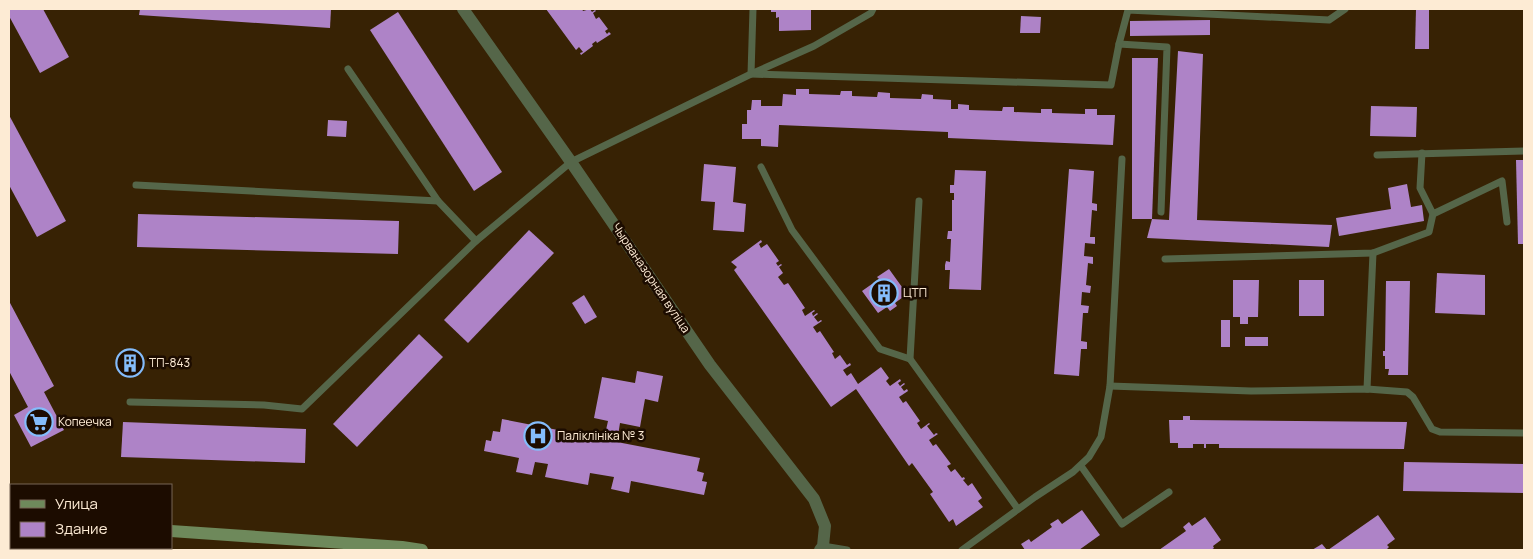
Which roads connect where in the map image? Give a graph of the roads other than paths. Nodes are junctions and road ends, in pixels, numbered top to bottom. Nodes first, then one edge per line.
1 (463, 9) edge
2 (753, 9) edge
3 (873, 9) edge
4 (1345, 9) edge
5 (1119, 44) junction
6 (348, 69) dead end
7 (751, 74) junction
8 (1524, 151) edge
9 (1422, 153) junction
10 (1377, 155) dead end
11 (1122, 159) dead end
12 (571, 162) junction
13 (761, 167) dead end
14 (136, 185) dead end
15 (438, 201) junction
16 (919, 201) dead end
17 (1161, 212) dead end
18 (1433, 214) junction
19 (1507, 222) dead end
20 (476, 241) junction
21 (1373, 253) junction
22 (1165, 259) dead end
23 (910, 359) junction
24 (1110, 386) junction
25 (1367, 389) junction
26 (130, 402) dead end
27 (1524, 432) edge
28 (1080, 466) junction
29 (1169, 492) dead end
30 (1018, 509) junction
31 (172, 531) edge
32 (822, 548) edge
33 (419, 550) edge
34 (847, 550) edge
35 (962, 550) edge

1 - 12 street, Чырваназорная вуліца
2 - 7 lane
3 - 7 lane
4 - 5 lane
5 - 7 lane
5 - 17 lane
6 - 15 lane
7 - 12 lane
8 - 9 lane
9 - 10 lane
9 - 18 lane
11 - 24 lane
12 - 20 lane
12 - 32 street, Чырваназорная вуліца
13 - 23 lane
14 - 15 lane
15 - 20 lane
16 - 23 lane
18 - 19 lane
18 - 21 lane
20 - 26 lane
21 - 22 lane
21 - 25 lane
23 - 30 lane
24 - 25 lane
24 - 28 lane
25 - 27 lane
28 - 29 lane
28 - 30 lane
30 - 35 lane
31 - 33 street
32 - 34 lane

